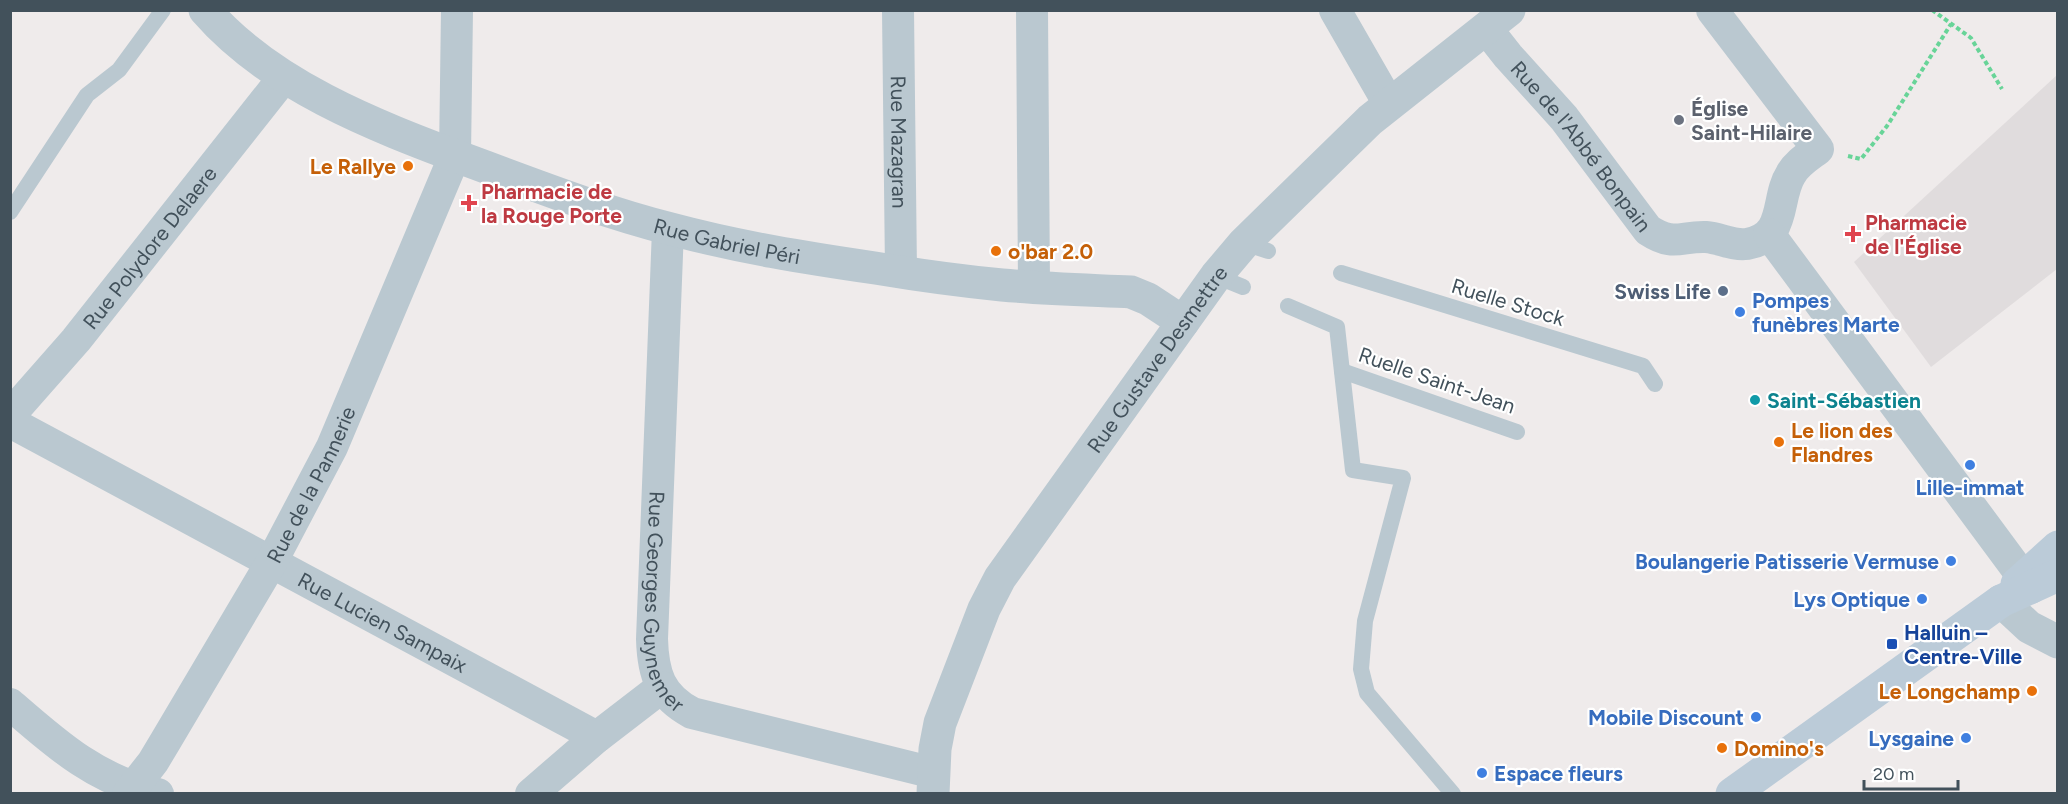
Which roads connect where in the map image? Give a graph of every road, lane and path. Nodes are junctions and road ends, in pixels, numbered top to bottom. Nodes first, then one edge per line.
1 (163, 10) edge
2 (205, 10) edge
3 (458, 10) edge
4 (898, 10) edge
5 (1032, 10) edge
6 (1335, 10) edge
7 (1712, 10) edge
8 (1932, 10) edge
9 (1497, 19) edge
10 (1951, 24) junction
11 (284, 77) junction
12 (2002, 89) dead end
13 (1389, 104) junction
14 (1818, 148) junction
15 (455, 155) junction
16 (10, 212) edge
17 (668, 229) junction
18 (1769, 234) junction
19 (901, 272) junction
20 (1341, 273) dead end
21 (1034, 287) junction
22 (1288, 306) dead end
23 (1183, 322) junction
24 (1342, 370) junction
25 (1655, 384) dead end
26 (10, 415) edge
27 (10, 422) edge
28 (1517, 432) dead end
29 (2058, 547) edge
30 (271, 563) junction
31 (2037, 580) edge
32 (2001, 601) junction
33 (2058, 642) edge
34 (662, 687) junction
35 (10, 704) edge
36 (597, 737) junction
37 (934, 783) edge
38 (140, 791) edge
39 (531, 794) edge
40 (1452, 794) edge
41 (1732, 794) edge

1 - 16 lane
2 - 11 street, Rue Gabriel Péri
3 - 15 street
4 - 19 street, Rue Mazagran
5 - 21 street
6 - 13 street
7 - 14 street
8 - 10 path
9 - 13 street, Rue Gustave Desmettre
9 - 18 street, Rue de l'Abbé Bonpain
10 - 12 path
10 - 14 path
11 - 15 street, Rue Gabriel Péri
11 - 26 street, Rue Polydore Delaere
13 - 23 street, Rue Gustave Desmettre
14 - 18 street
15 - 17 street, Rue Gabriel Péri
15 - 30 street, Rue de la Pannerie
17 - 19 street, Rue Gabriel Péri
17 - 34 street, Rue Georges Guynemer
18 - 31 street
19 - 21 street, Rue Gabriel Péri
20 - 25 lane, Ruelle Stock
21 - 23 street, Rue Gabriel Péri
22 - 24 lane, Ruelle Saint-Jean
23 - 37 street, Rue Gustave Desmettre
24 - 28 lane, Ruelle Saint-Jean
24 - 40 lane, Ruelle Saint-Jean
27 - 30 street, Rue Lucien Sampaix
29 - 31 main road
30 - 36 street, Rue Lucien Sampaix
30 - 38 street, Rue de la Pannerie
31 - 32 main road
32 - 33 street
32 - 41 main road
34 - 36 street
34 - 37 street, Rue Georges Guynemer
35 - 38 street
36 - 39 street

